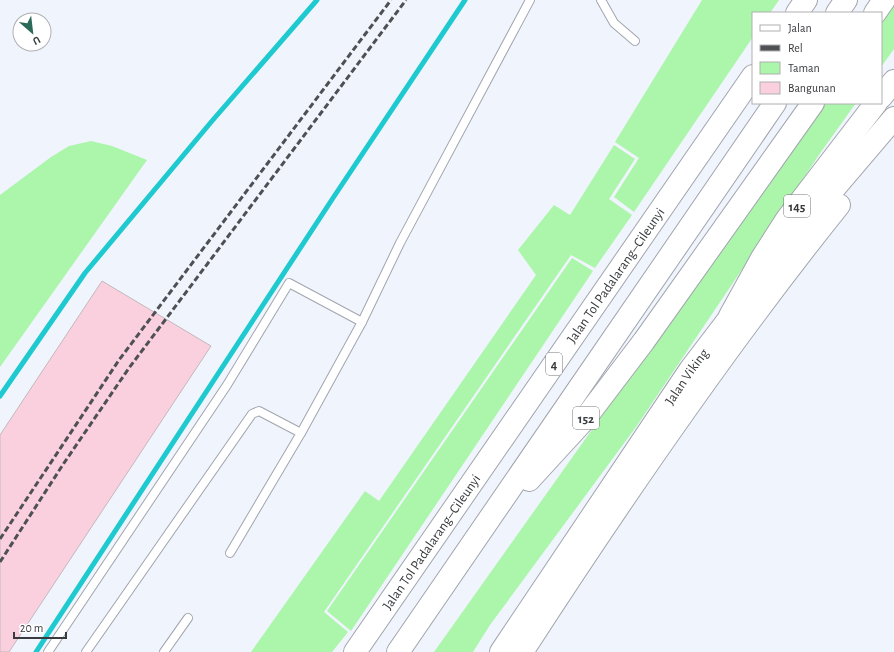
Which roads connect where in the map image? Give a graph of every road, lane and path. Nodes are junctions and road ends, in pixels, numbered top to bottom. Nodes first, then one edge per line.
1 (530, 0) edge
2 (601, 0) edge
3 (806, 0) edge
4 (846, 0) edge
5 (884, 0) edge
6 (798, 12) edge
7 (838, 12) edge
8 (876, 12) edge
9 (635, 41) dead end
10 (752, 77) edge
11 (894, 81) edge
12 (882, 96) edge
13 (774, 104) edge
14 (812, 104) edge
15 (875, 104) edge
16 (894, 118) edge
17 (894, 137) edge
18 (730, 316) junction
19 (362, 322) junction
20 (302, 433) junction
21 (445, 520) junction
22 (474, 541) junction
23 (230, 553) dead end
24 (188, 618) dead end
25 (48, 652) edge
26 (86, 652) edge
27 (164, 652) edge
28 (355, 652) edge
29 (398, 652) edge
30 (501, 652) edge
31 (522, 652) edge

1 - 19 lane
2 - 9 lane
3 - 6 main road
4 - 7 main road
5 - 8 main road
10 - 21 main road, Jalan Tol Padalarang–Cileunyi / 4
11 - 12 main road
13 - 22 main road
14 - 22 main road, 152
15 - 18 main road, 145
16 - 18 main road, Jalan Viking
17 - 31 main road, Jalan Viking
18 - 30 main road, Jalan Viking
19 - 20 lane
19 - 25 lane
20 - 23 lane
20 - 26 lane
21 - 22 main road
21 - 28 main road, Jalan Tol Padalarang–Cileunyi / 4
22 - 29 main road
24 - 27 lane

